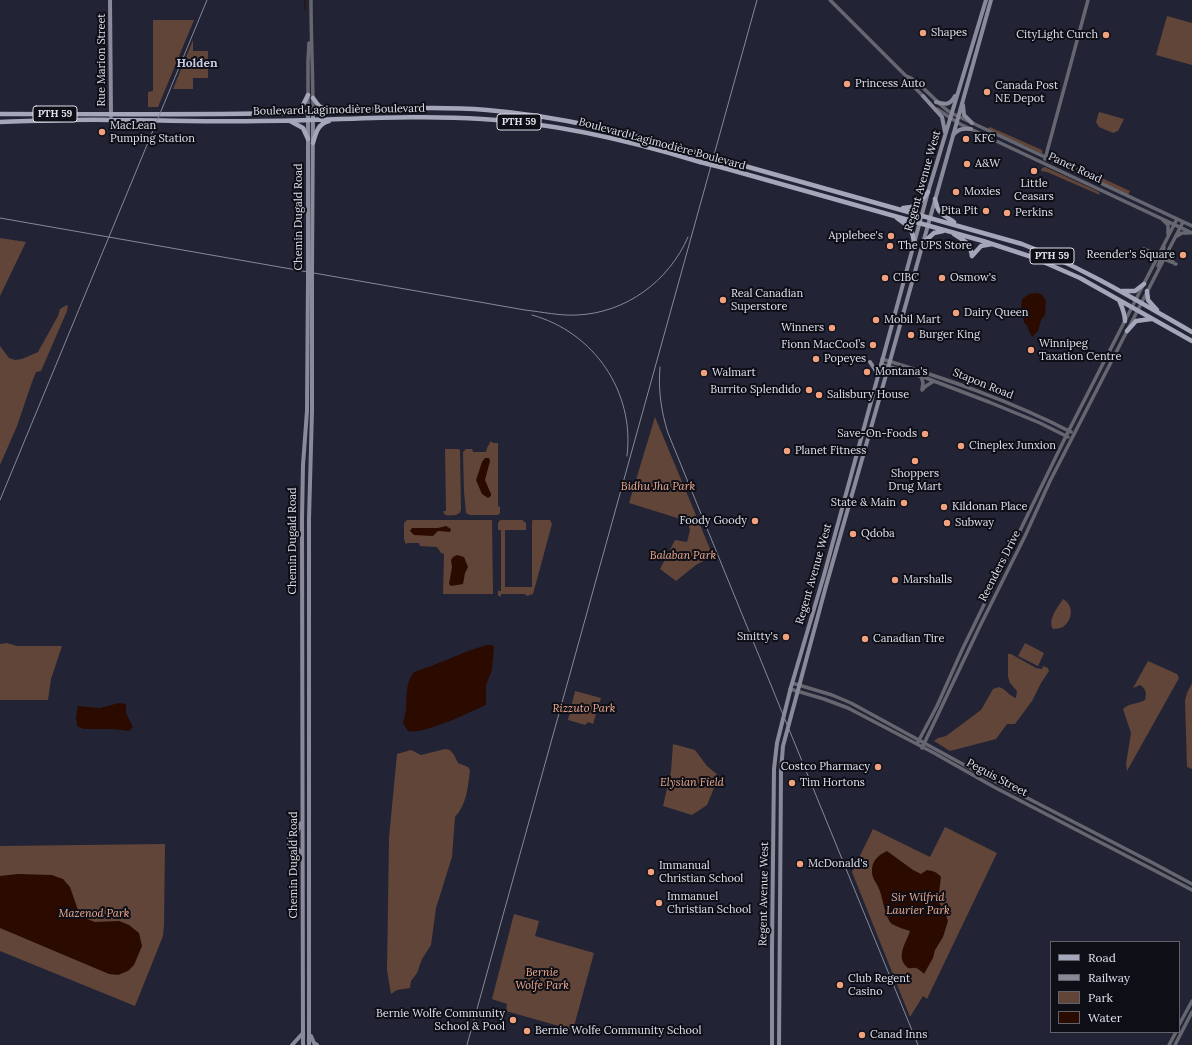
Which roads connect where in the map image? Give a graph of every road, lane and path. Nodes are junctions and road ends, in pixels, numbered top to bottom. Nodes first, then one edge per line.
1 (110, 0) edge
2 (311, 0) edge
3 (830, 0) edge
4 (986, 0) edge
5 (991, 0) edge
6 (1088, 0) edge
7 (983, 18) junction
8 (310, 37) junction
9 (964, 72) junction
10 (970, 74) junction
11 (906, 76) junction
12 (918, 85) junction
13 (960, 87) junction
14 (915, 88) junction
15 (308, 95) junction
16 (923, 96) junction
17 (313, 98) junction
18 (962, 101) junction
19 (936, 102) junction
20 (308, 112) junction
21 (313, 112) junction
22 (330, 112) junction
23 (296, 113) junction
24 (951, 113) junction
25 (0, 114) edge
26 (111, 114) junction
27 (958, 117) junction
28 (950, 119) junction
29 (111, 120) junction
30 (308, 120) junction
31 (313, 120) junction
32 (334, 120) junction
33 (288, 121) junction
34 (0, 122) edge
35 (956, 122) junction
36 (972, 124) junction
37 (971, 129) junction
38 (945, 135) junction
39 (953, 135) junction
40 (308, 139) junction
41 (313, 143) junction
42 (1044, 157) junction
43 (1042, 162) junction
44 (928, 192) junction
45 (935, 199) junction
46 (898, 209) junction
47 (922, 215) junction
48 (894, 216) junction
49 (930, 217) junction
50 (1160, 218) junction
51 (1177, 219) junction
52 (1183, 222) junction
53 (920, 223) junction
54 (1174, 224) junction
55 (928, 225) junction
56 (961, 226) junction
57 (1192, 226) edge
58 (1180, 227) junction
59 (948, 231) junction
60 (1192, 233) edge
61 (1167, 238) junction
62 (1174, 240) junction
63 (923, 243) junction
64 (992, 243) junction
65 (914, 244) junction
66 (1169, 248) junction
67 (1158, 255) junction
68 (1165, 258) junction
69 (1154, 264) junction
70 (310, 270) junction
71 (310, 278) junction
72 (1144, 284) junction
73 (1151, 284) junction
74 (1120, 291) junction
75 (1147, 291) junction
76 (1118, 300) junction
77 (1136, 300) junction
78 (1141, 303) junction
79 (1132, 308) junction
80 (896, 310) junction
81 (1137, 311) junction
82 (904, 312) junction
83 (1161, 314) junction
84 (1153, 319) junction
85 (1125, 322) junction
86 (1127, 330) junction
87 (1192, 332) edge
88 (1192, 342) edge
89 (882, 358) junction
90 (890, 361) junction
91 (870, 362) dead end
92 (881, 364) junction
93 (889, 367) junction
94 (878, 375) junction
95 (921, 376) junction
96 (949, 380) junction
97 (934, 381) junction
98 (1094, 383) junction
99 (1099, 385) junction
100 (947, 386) junction
101 (991, 396) junction
102 (989, 402) junction
103 (1074, 423) junction
104 (1061, 427) junction
105 (1070, 432) junction
106 (1074, 434) junction
107 (1066, 436) junction
108 (1071, 439) junction
109 (854, 463) junction
110 (851, 472) junction
111 (859, 472) junction
112 (856, 482) junction
113 (843, 504) junction
114 (848, 510) junction
115 (846, 517) junction
116 (838, 522) junction
117 (836, 529) junction
118 (842, 531) junction
119 (792, 683) junction
120 (799, 685) junction
121 (790, 689) junction
122 (797, 691) junction
123 (920, 740) junction
124 (925, 743) junction
125 (917, 744) junction
126 (922, 748) junction
127 (774, 802) junction
128 (781, 802) junction
129 (303, 816) junction
130 (289, 838) dead end
131 (289, 844) dead end
132 (303, 857) junction
133 (773, 876) junction
134 (780, 884) junction
135 (1192, 884) edge
136 (1192, 890) edge
137 (1192, 1001) edge
138 (1192, 1012) edge
139 (1180, 1023) edge
140 (310, 1031) junction
141 (303, 1033) junction
142 (1175, 1033) edge
143 (292, 1045) edge
144 (303, 1045) edge
145 (309, 1045) edge
146 (318, 1045) edge
147 (772, 1045) edge
148 (779, 1045) edge
149 (1169, 1045) edge
150 (1175, 1045) edge

1 - 26 main road, Rue Marion Street
2 - 8 street, Chemin Dugald Road
3 - 11 street
4 - 7 main road
5 - 7 main road
6 - 42 street
7 - 9 main road, Regent Avenue West
7 - 10 main road, Regent Avenue West
8 - 15 street, Chemin Dugald Road
8 - 17 street, Chemin Dugald Road
9 - 10 main road
9 - 13 main road, Regent Avenue West
10 - 18 main road, Regent Avenue West
11 - 12 street, Panet Road
11 - 14 street, Panet Road
12 - 14 street
12 - 19 street, Panet Road
13 - 19 main road
13 - 24 main road, Regent Avenue West
14 - 16 street, Panet Road
15 - 20 street, Chemin Dugald Road
15 - 23 main road
16 - 28 street, Panet Road
16 - 38 main road
17 - 21 street, Chemin Dugald Road
17 - 22 main road
18 - 27 main road, Regent Avenue West
18 - 36 main road
19 - 24 street, Panet Road
20 - 21 main road, Boulevard Lagimodière Boulevard / PTH 59
20 - 23 main road, Boulevard Lagimodière Boulevard / PTH 59
20 - 30 main road, Chemin Dugald Road
21 - 22 main road, Boulevard Lagimodière Boulevard / PTH 59
21 - 31 main road, Chemin Dugald Road
22 - 46 main road, Boulevard Lagimodière Boulevard / PTH 59, bridge
23 - 26 main road, Boulevard Lagimodière Boulevard / PTH 59
24 - 27 street, Panet Road
24 - 28 main road, Regent Avenue West
25 - 26 main road, Boulevard Lagimodière Boulevard / PTH 59
26 - 29 main road, Rue Marion Street
27 - 35 main road, Regent Avenue West
27 - 36 street, Panet Road
28 - 35 street, Panet Road
28 - 38 main road, Regent Avenue West
29 - 33 main road, Boulevard Lagimodière Boulevard / PTH 59
29 - 34 main road, Boulevard Lagimodière Boulevard / PTH 59
30 - 31 main road, Boulevard Lagimodière Boulevard / PTH 59
30 - 33 main road, Boulevard Lagimodière Boulevard / PTH 59
30 - 40 main road, Chemin Dugald Road
31 - 32 main road, Boulevard Lagimodière Boulevard / PTH 59
31 - 41 main road, Chemin Dugald Road
32 - 41 main road
32 - 48 main road, Boulevard Lagimodière Boulevard / PTH 59, bridge
33 - 40 main road
35 - 37 street, Panet Road
35 - 39 main road, Regent Avenue West
36 - 42 street, Panet Road
37 - 39 main road
37 - 43 street, Panet Road
38 - 44 main road, Regent Avenue West
39 - 45 main road, Regent Avenue West
40 - 70 main road, Chemin Dugald Road
41 - 70 main road, Chemin Dugald Road
42 - 43 street
42 - 51 street, Panet Road
43 - 50 street, Panet Road
44 - 46 main road
44 - 47 main road, Regent Avenue West
45 - 49 main road, Regent Avenue West
45 - 56 main road
46 - 47 main road, Boulevard Lagimodière Boulevard / PTH 59
47 - 49 main road, Boulevard Lagimodière Boulevard / PTH 59
47 - 53 main road, Regent Avenue West
48 - 53 main road, Boulevard Lagimodière Boulevard / PTH 59
48 - 65 main road
49 - 55 main road, Regent Avenue West
49 - 56 main road, Boulevard Lagimodière Boulevard / PTH 59
50 - 54 street, Panet Road
50 - 61 street
51 - 52 street, Panet Road
51 - 54 street, Reenders Drive
52 - 57 street, Panet Road
52 - 58 street, Reenders Drive
53 - 55 main road, Boulevard Lagimodière Boulevard / PTH 59
53 - 65 main road, Regent Avenue West
54 - 58 street, Panet Road
54 - 61 street, Reenders Drive
55 - 59 main road, Boulevard Lagimodière Boulevard / PTH 59
55 - 63 main road, Regent Avenue West
56 - 74 main road, Boulevard Lagimodière Boulevard / PTH 59
58 - 60 street, Panet Road
58 - 62 street, Reenders Drive
59 - 63 main road
59 - 64 main road, Boulevard Lagimodière Boulevard / PTH 59
59 - 64 main road
60 - 62 street
61 - 67 street, Reenders Drive
61 - 68 street
62 - 66 street, Reenders Drive
63 - 82 main road, Regent Avenue West
64 - 76 main road, Boulevard Lagimodière Boulevard / PTH 59
65 - 80 main road, Regent Avenue West
66 - 68 street, Reenders Drive
66 - 68 street
67 - 69 street, Reenders Drive
67 - 69 street
67 - 73 street
68 - 73 street, Reenders Drive
69 - 72 street, Reenders Drive
70 - 71 main road, Chemin Dugald Road, bridge
71 - 129 main road, Chemin Dugald Road
71 - 140 main road, Chemin Dugald Road
72 - 74 main road
72 - 77 street, Reenders Drive
73 - 75 street, Reenders Drive
74 - 77 main road, Boulevard Lagimodière Boulevard / PTH 59
75 - 78 street, Reenders Drive
75 - 83 main road
76 - 79 main road, Boulevard Lagimodière Boulevard / PTH 59
76 - 85 main road
77 - 78 main road, Boulevard Lagimodière Boulevard / PTH 59
77 - 79 street, Reenders Drive
78 - 81 street, Reenders Drive
78 - 83 main road, Boulevard Lagimodière Boulevard / PTH 59
79 - 81 main road, Boulevard Lagimodière Boulevard / PTH 59
79 - 85 street, Reenders Drive
80 - 82 main road
80 - 89 main road, Regent Avenue West
81 - 84 main road, Boulevard Lagimodière Boulevard / PTH 59
81 - 86 street, Reenders Drive
82 - 90 main road, Regent Avenue West
83 - 87 main road, Boulevard Lagimodière Boulevard / PTH 59
84 - 86 main road
84 - 88 main road, Boulevard Lagimodière Boulevard / PTH 59
85 - 98 street, Reenders Drive
86 - 99 street, Reenders Drive
89 - 90 street, Stapon Road
89 - 92 main road, Regent Avenue West
90 - 93 main road, Regent Avenue West
90 - 96 street, Stapon Road
91 - 94 main road
92 - 93 street, Stapon Road
92 - 94 main road, Regent Avenue West
93 - 95 street, Stapon Road
93 - 111 main road, Regent Avenue West
94 - 109 main road, Regent Avenue West
95 - 97 street, Stapon Road
95 - 97 street
96 - 100 street
96 - 101 street, Stapon Road
97 - 100 street, Stapon Road
98 - 99 street
98 - 103 street, Reenders Drive
99 - 106 street, Reenders Drive
100 - 102 street, Stapon Road
101 - 102 street
101 - 104 street, Stapon Road
102 - 107 street, Stapon Road
103 - 104 street
103 - 105 street, Reenders Drive
104 - 105 street, Stapon Road
105 - 106 street, Stapon Road
105 - 107 street, Reenders Drive
106 - 108 street, Reenders Drive
107 - 108 street, Stapon Road
107 - 123 street, Reenders Drive
108 - 124 street, Reenders Drive
109 - 110 main road, Regent Avenue West
109 - 111 main road
110 - 112 main road
110 - 113 main road, Regent Avenue West
111 - 112 main road, Regent Avenue West
112 - 114 main road, Regent Avenue West
113 - 114 main road
113 - 116 main road, Regent Avenue West
114 - 115 main road, Regent Avenue West
115 - 116 main road
115 - 118 main road, Regent Avenue West
116 - 117 main road, Regent Avenue West
117 - 118 main road
117 - 119 main road, Regent Avenue West
118 - 120 main road, Regent Avenue West
119 - 120 street, Peguis Street
119 - 121 main road, Regent Avenue West
120 - 122 main road, Regent Avenue West
120 - 123 street, Peguis Street
121 - 122 street, Peguis Street
121 - 127 main road, Regent Avenue West
122 - 125 street, Peguis Street
122 - 128 main road, Regent Avenue West
123 - 124 street, Peguis Street
123 - 125 street, Reenders Drive
124 - 126 street, Reenders Drive
124 - 135 street, Peguis Street
125 - 126 street, Peguis Street
126 - 136 street, Peguis Street
127 - 128 main road
127 - 133 main road, Regent Avenue West
128 - 134 main road, Regent Avenue West
129 - 130 main road
129 - 132 main road, Chemin Dugald Road
131 - 132 main road
132 - 141 main road, Chemin Dugald Road
133 - 134 main road
133 - 147 main road, Regent Avenue West
134 - 148 main road, Regent Avenue West
137 - 139 street
138 - 150 street
140 - 145 main road, Chemin Dugald Road
140 - 146 main road
141 - 143 main road
141 - 144 main road, Chemin Dugald Road
142 - 149 street

